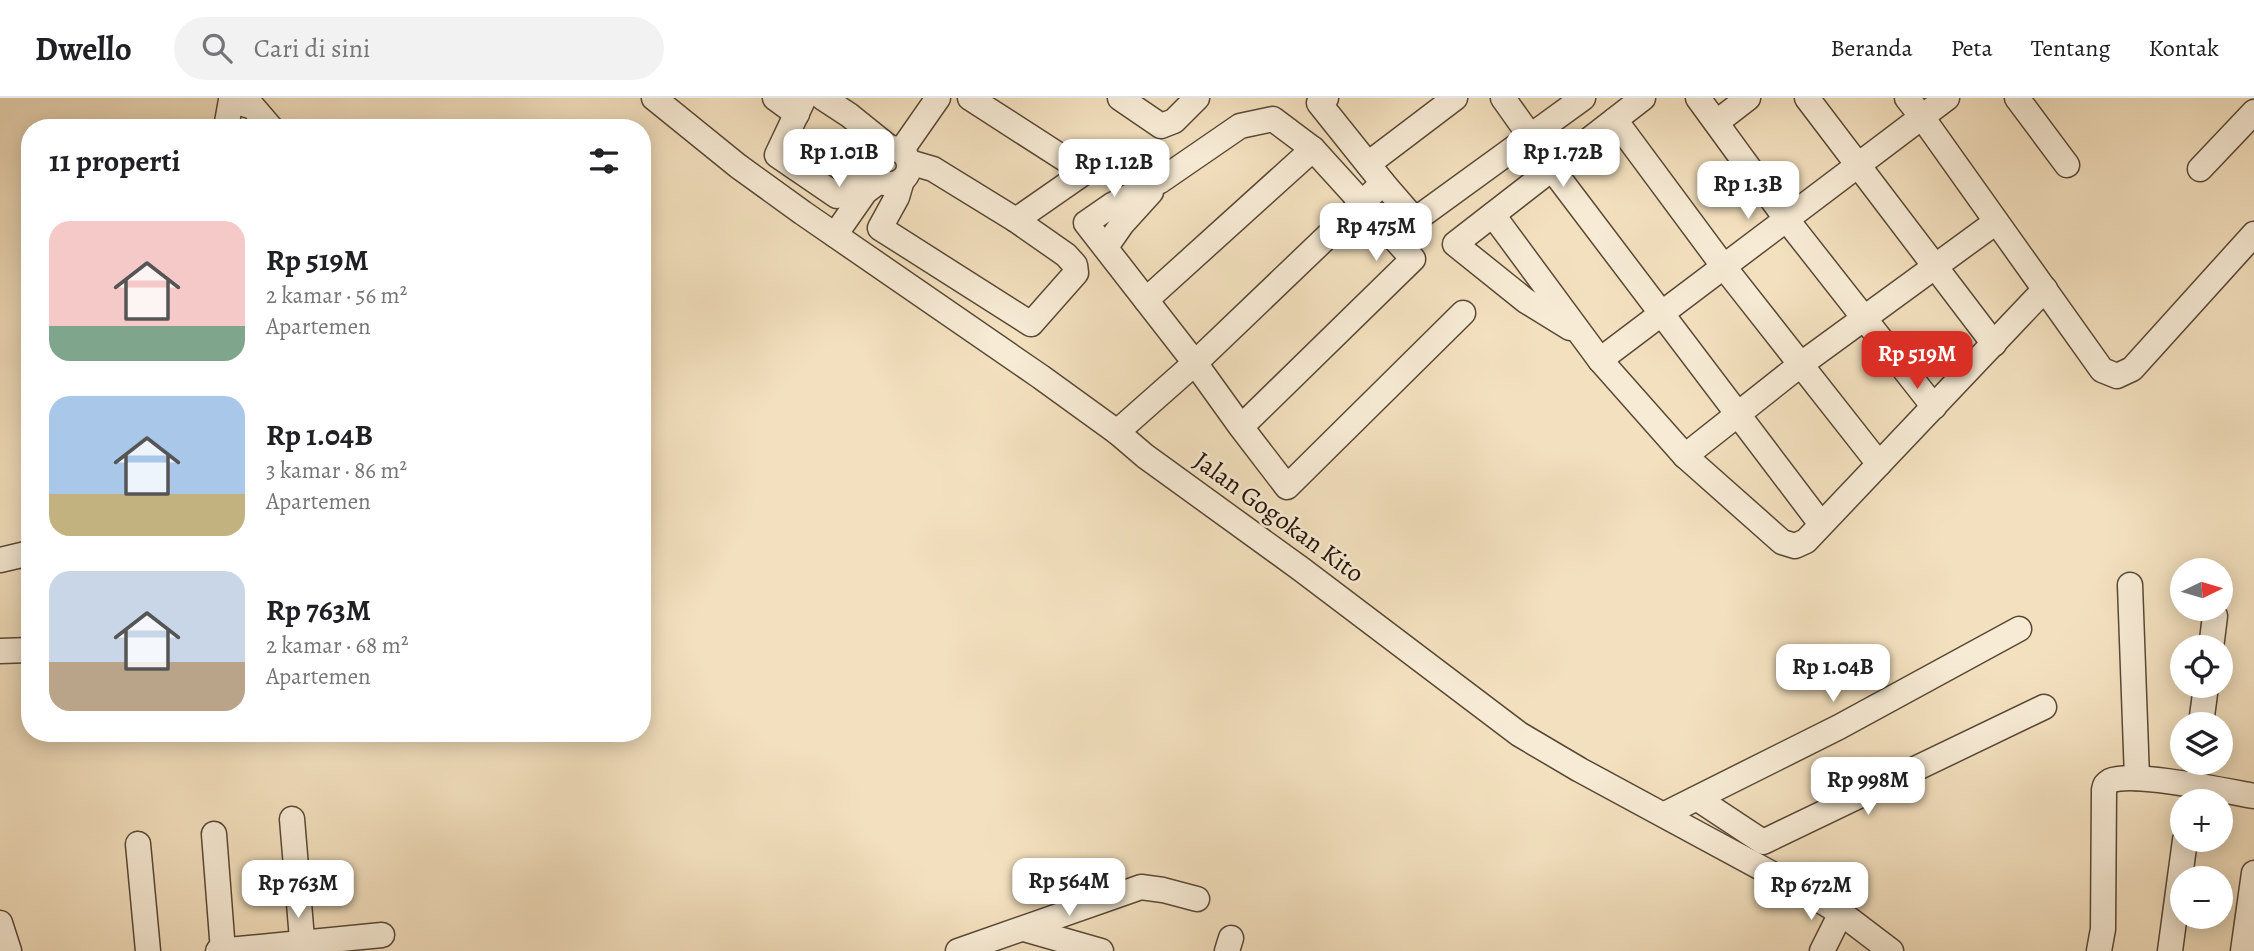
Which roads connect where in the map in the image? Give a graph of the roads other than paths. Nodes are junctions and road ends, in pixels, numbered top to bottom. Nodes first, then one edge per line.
1 (653, 98) edge
2 (775, 98) edge
3 (824, 98) edge
4 (938, 98) edge
5 (970, 98) edge
6 (1120, 98) edge
7 (1197, 98) edge
8 (1326, 98) edge
9 (1455, 98) edge
10 (1503, 98) edge
11 (1583, 98) edge
12 (1643, 98) edge
13 (1698, 98) edge
14 (1748, 98) edge
15 (1807, 98) edge
16 (1947, 98) edge
17 (2017, 98) edge
18 (801, 106) edge
19 (1914, 107) edge
20 (2254, 113) edge
21 (228, 119) edge
22 (263, 119) edge
23 (1615, 120) junction
24 (1717, 122) junction
25 (1530, 136) junction
26 (1313, 149) junction
27 (893, 164) junction
28 (2067, 165) dead end
29 (1858, 166) junction
30 (1552, 169) junction
31 (2200, 169) dead end
32 (1376, 174) junction
33 (1363, 204) junction
34 (1493, 215) junction
35 (1016, 220) junction
36 (1787, 220) junction
37 (1996, 222) junction
38 (2254, 234) edge
39 (835, 235) junction
40 (1724, 267) junction
41 (1936, 268) junction
42 (2045, 289) junction
43 (1146, 300) junction
44 (1463, 313) dead end
45 (1661, 313) junction
46 (1864, 319) junction
47 (1580, 334) junction
48 (1994, 344) junction
49 (1600, 360) junction
50 (1195, 363) junction
51 (1800, 365) junction
52 (1934, 407) junction
53 (1737, 414) junction
54 (1241, 427) junction
55 (1117, 432) junction
56 (1685, 456) junction
57 (1879, 464) junction
58 (1821, 524) junction
59 (21, 555) edge
60 (0, 560) edge
61 (2130, 585) dead end
62 (2019, 629) dead end
63 (21, 650) edge
64 (0, 651) edge
65 (2044, 707) dead end
66 (2137, 778) junction
67 (2193, 784) edge
68 (2254, 796) edge
69 (1698, 799) junction
70 (1665, 814) junction
71 (292, 819) dead end
72 (214, 834) dead end
73 (138, 844) dead end
74 (2183, 852) edge
75 (2254, 873) edge
76 (1197, 899) dead end
77 (1841, 913) junction
78 (0, 923) edge
79 (1024, 929) junction
80 (382, 935) dead end
81 (302, 947) edge
82 (9, 951) edge
83 (148, 951) edge
84 (221, 951) edge
85 (958, 951) edge
86 (1101, 951) edge
87 (1822, 951) edge
88 (1891, 951) edge
89 (2099, 951) edge
90 (2171, 951) edge
91 (2242, 951) edge

1 - 39 street, Jalan Gogokan Kito
2 - 18 street
3 - 27 street
4 - 27 street
5 - 35 street
6 - 7 street
8 - 32 street
9 - 32 street
10 - 25 street
11 - 25 street
12 - 23 street
13 - 24 street
14 - 24 street
15 - 29 street
16 - 19 street
17 - 28 street
18 - 27 street
19 - 29 street
19 - 37 street
20 - 31 street
21 - 22 street
23 - 30 street
23 - 40 street
24 - 36 street
25 - 32 street
26 - 33 street
26 - 43 street
26 - 43 street
27 - 35 street
27 - 35 street
27 - 39 street
29 - 36 street
29 - 41 street
30 - 34 street
30 - 45 street
32 - 33 street
33 - 50 street
33 - 54 street
34 - 47 street
34 - 47 street
36 - 40 street
36 - 46 street
37 - 41 street
37 - 42 street
38 - 42 street
39 - 55 street, Jalan Gogokan Kito
40 - 45 street
40 - 51 street
41 - 46 street
41 - 48 street
42 - 48 street
43 - 50 street
44 - 54 street
45 - 49 street
45 - 53 street
46 - 51 street
46 - 52 street
47 - 49 street
48 - 52 street
49 - 56 street
50 - 54 street
50 - 55 street
51 - 53 street
51 - 57 street
52 - 57 street
53 - 56 street
53 - 58 street
55 - 70 street, Jalan Gogokan Kito
56 - 58 street
57 - 58 street
59 - 60 street
61 - 66 street
62 - 69 street
63 - 64 street
65 - 69 street
66 - 67 street
66 - 89 street
67 - 68 street
69 - 70 street
70 - 77 street, Jalan Gogokan Kito
71 - 81 street
72 - 84 street
73 - 83 street
74 - 90 street
75 - 91 street
76 - 79 street
77 - 87 street
77 - 88 street, Jalan Gogokan Kito
78 - 82 street
79 - 85 street
79 - 86 street
80 - 81 street
81 - 84 street

